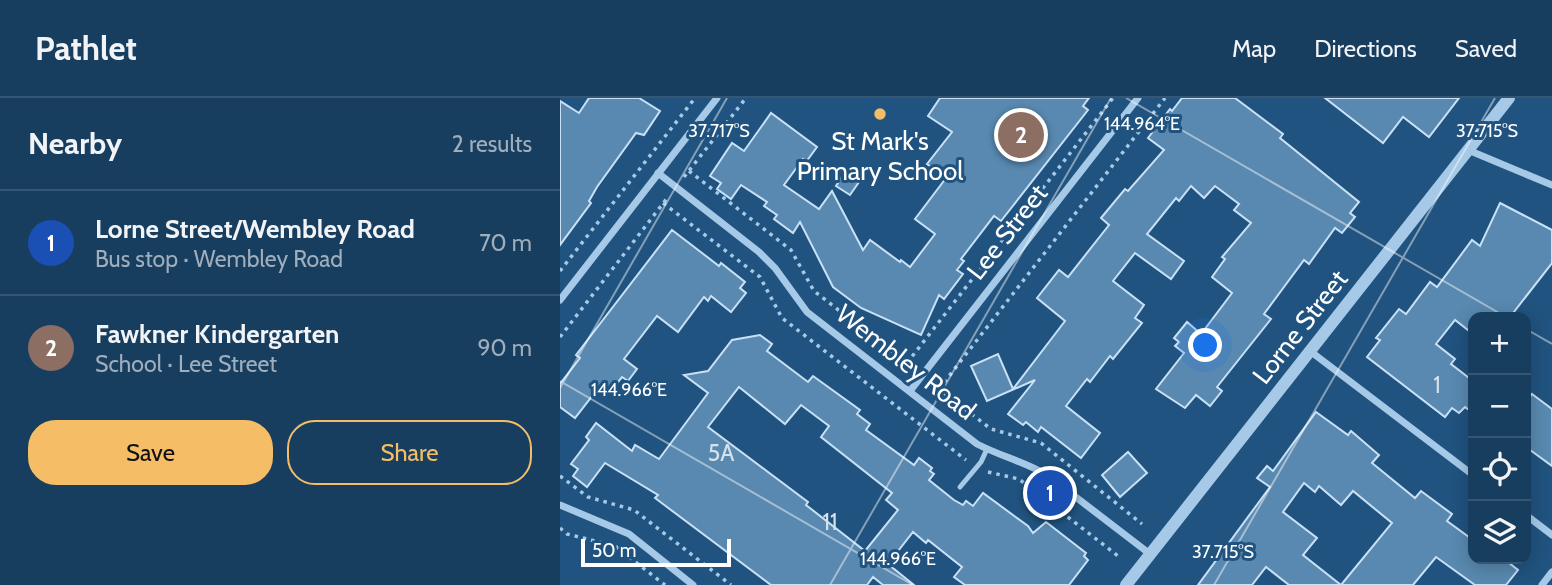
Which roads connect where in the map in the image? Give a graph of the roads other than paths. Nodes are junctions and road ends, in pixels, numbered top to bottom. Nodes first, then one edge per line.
1 (717, 98) edge
2 (1138, 98) edge
3 (1509, 98) edge
4 (1468, 150) junction
5 (658, 173) junction
6 (1552, 185) edge
7 (560, 300) edge
8 (1310, 351) junction
9 (910, 391) junction
10 (987, 449) junction
11 (1468, 471) edge
12 (960, 487) dead end
13 (560, 505) edge
14 (1531, 519) edge
15 (1552, 535) edge
16 (1150, 554) junction
17 (1552, 572) edge
18 (693, 585) edge
19 (1126, 585) edge
20 (1542, 585) edge

1 - 5 street
2 - 9 street, Lee Street
3 - 4 street, Lorne Street
4 - 6 street
4 - 8 street, Lorne Street
5 - 7 street
5 - 9 street, Wembley Road
8 - 11 street
8 - 16 street, Lorne Street
9 - 10 street, Wembley Road
10 - 12 lane
10 - 16 street, Wembley Road
13 - 18 street
14 - 15 street
16 - 19 street, Lorne Street
17 - 20 street

